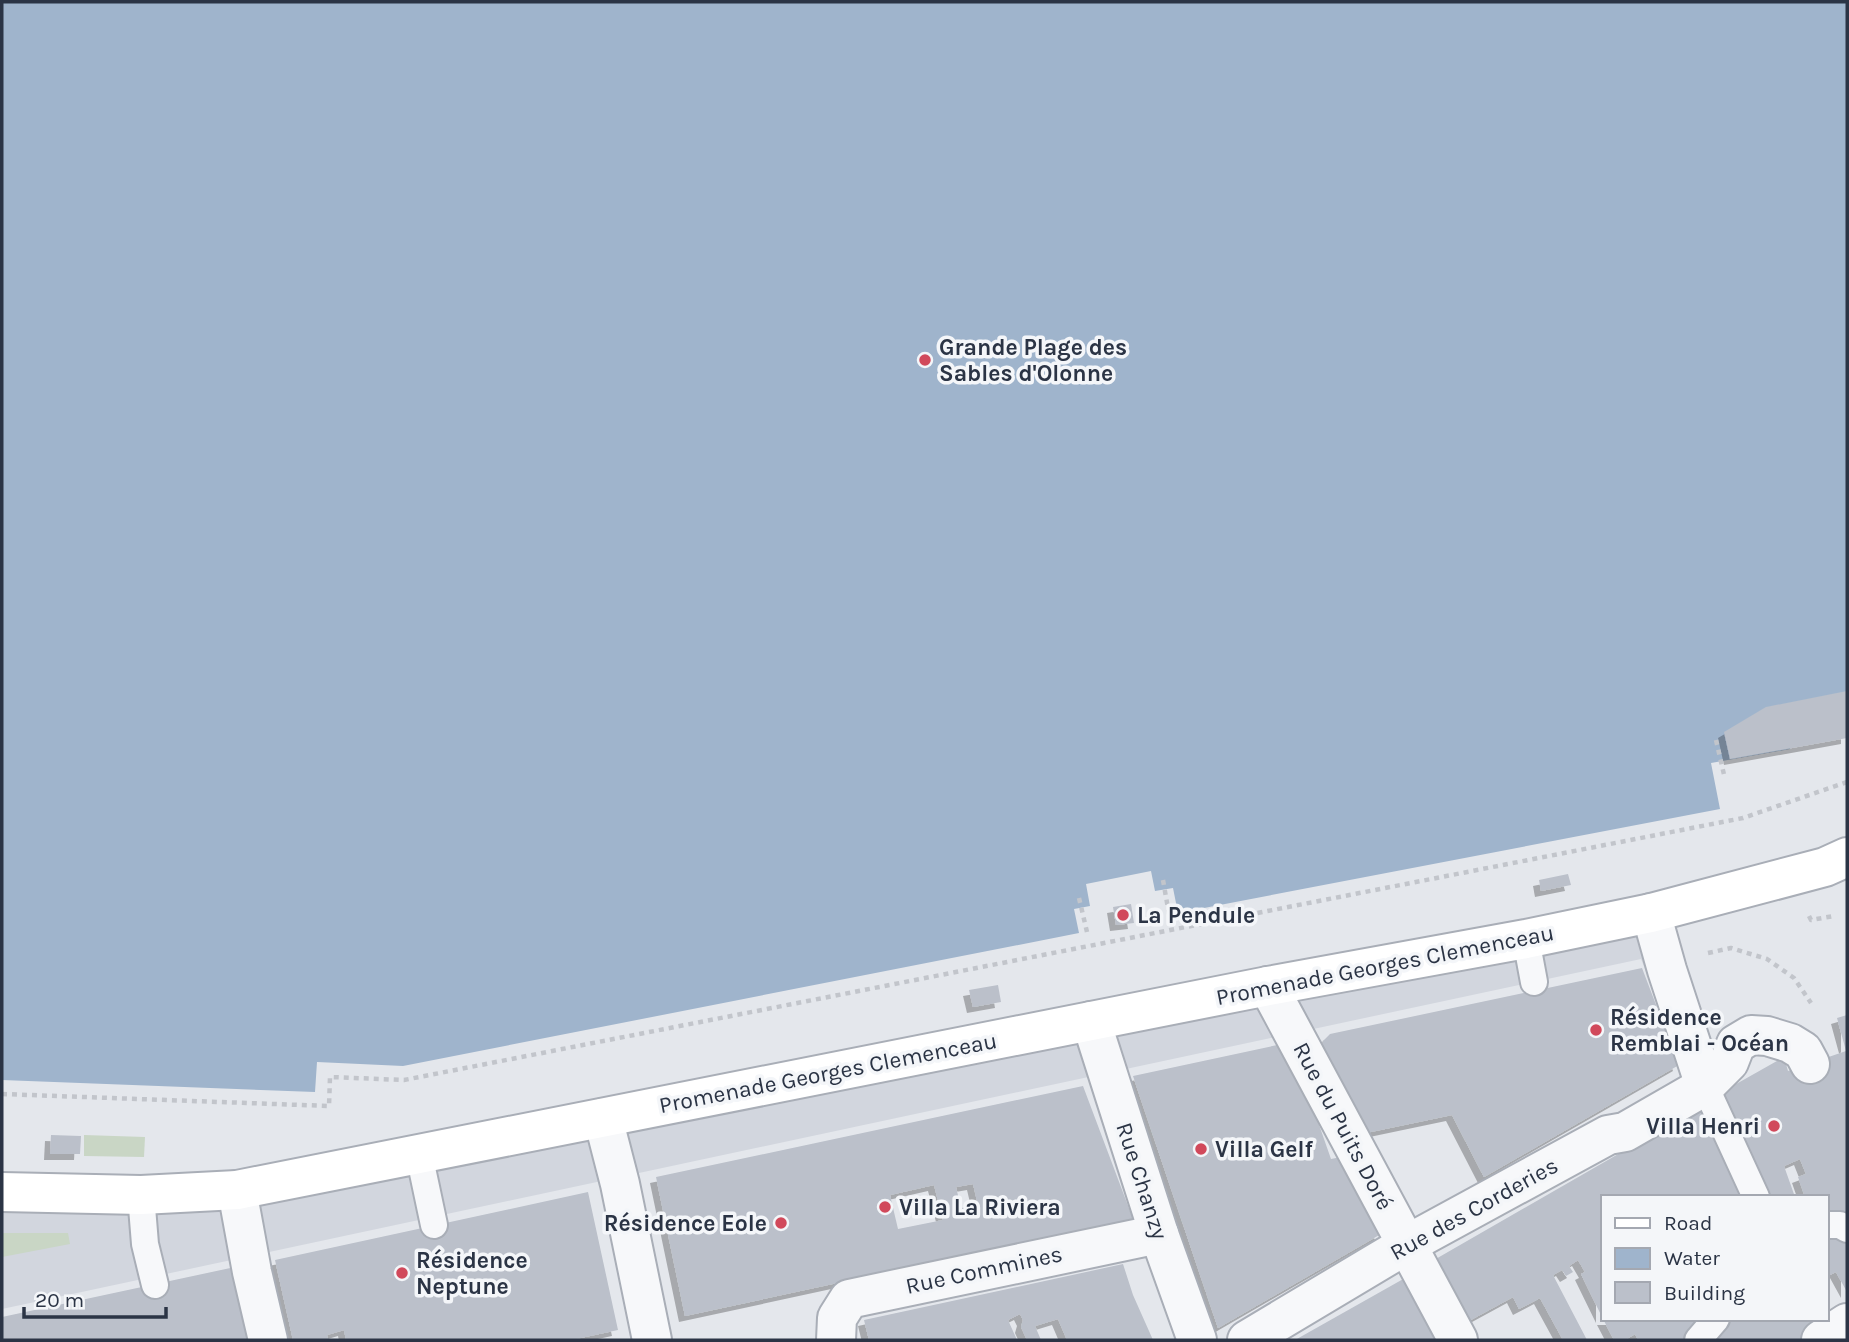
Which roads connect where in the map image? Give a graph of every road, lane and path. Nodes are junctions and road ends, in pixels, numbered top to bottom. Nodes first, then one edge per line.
1 (1716, 740) dead end
2 (1725, 779) dead end
3 (1847, 782) edge
4 (1847, 857) edge
5 (1163, 880) dead end
6 (1079, 898) dead end
7 (1651, 913) junction
8 (1169, 914) dead end
9 (1808, 914) dead end
10 (1834, 916) dead end
11 (1087, 932) dead end
12 (1527, 939) junction
13 (1712, 952) dead end
14 (1534, 982) dead end
15 (1268, 986) junction
16 (1091, 1021) junction
17 (1806, 1057) joint
18 (1705, 1086) junction
19 (2, 1094) edge
20 (603, 1118) junction
21 (419, 1154) junction
22 (237, 1190) junction
23 (2, 1192) edge
24 (141, 1195) junction
25 (1755, 1195) edge
26 (434, 1225) dead end
27 (1828, 1225) edge
28 (1847, 1228) edge
29 (1159, 1234) junction
30 (1406, 1245) junction
31 (155, 1286) dead end
32 (1714, 1321) edge
33 (1847, 1323) edge
34 (830, 1339) edge
35 (268, 1340) edge
36 (652, 1340) edge
37 (1197, 1340) edge
38 (1247, 1340) edge
39 (1458, 1340) edge
40 (1698, 1340) edge
41 (1821, 1340) edge

1 - 2 path
3 - 19 path
4 - 7 street, Promenade Georges Clemenceau
5 - 8 path
6 - 11 path
7 - 12 street, Promenade Georges Clemenceau
7 - 18 street
9 - 10 path
12 - 14 lane
12 - 15 street, Promenade Georges Clemenceau
13 - 17 path
15 - 16 street, Promenade Georges Clemenceau
15 - 30 street, Rue du Puits Doré
16 - 20 street, Promenade Georges Clemenceau
16 - 29 street, Rue Chanzy
17 - 18 street, Rue des Corderies
18 - 25 lane
18 - 30 street, Rue des Corderies
20 - 21 street, Promenade Georges Clemenceau
20 - 36 street
21 - 22 street, Promenade Georges Clemenceau
21 - 26 lane
22 - 24 street, Promenade Georges Clemenceau
22 - 35 street
23 - 24 street, Promenade Georges Clemenceau
24 - 31 lane
27 - 28 lane
29 - 34 street, Rue Commines
29 - 37 street, Rue Chanzy
30 - 38 street, Rue des Corderies
30 - 39 street, Rue du Puits Doré
32 - 40 lane
33 - 41 street

